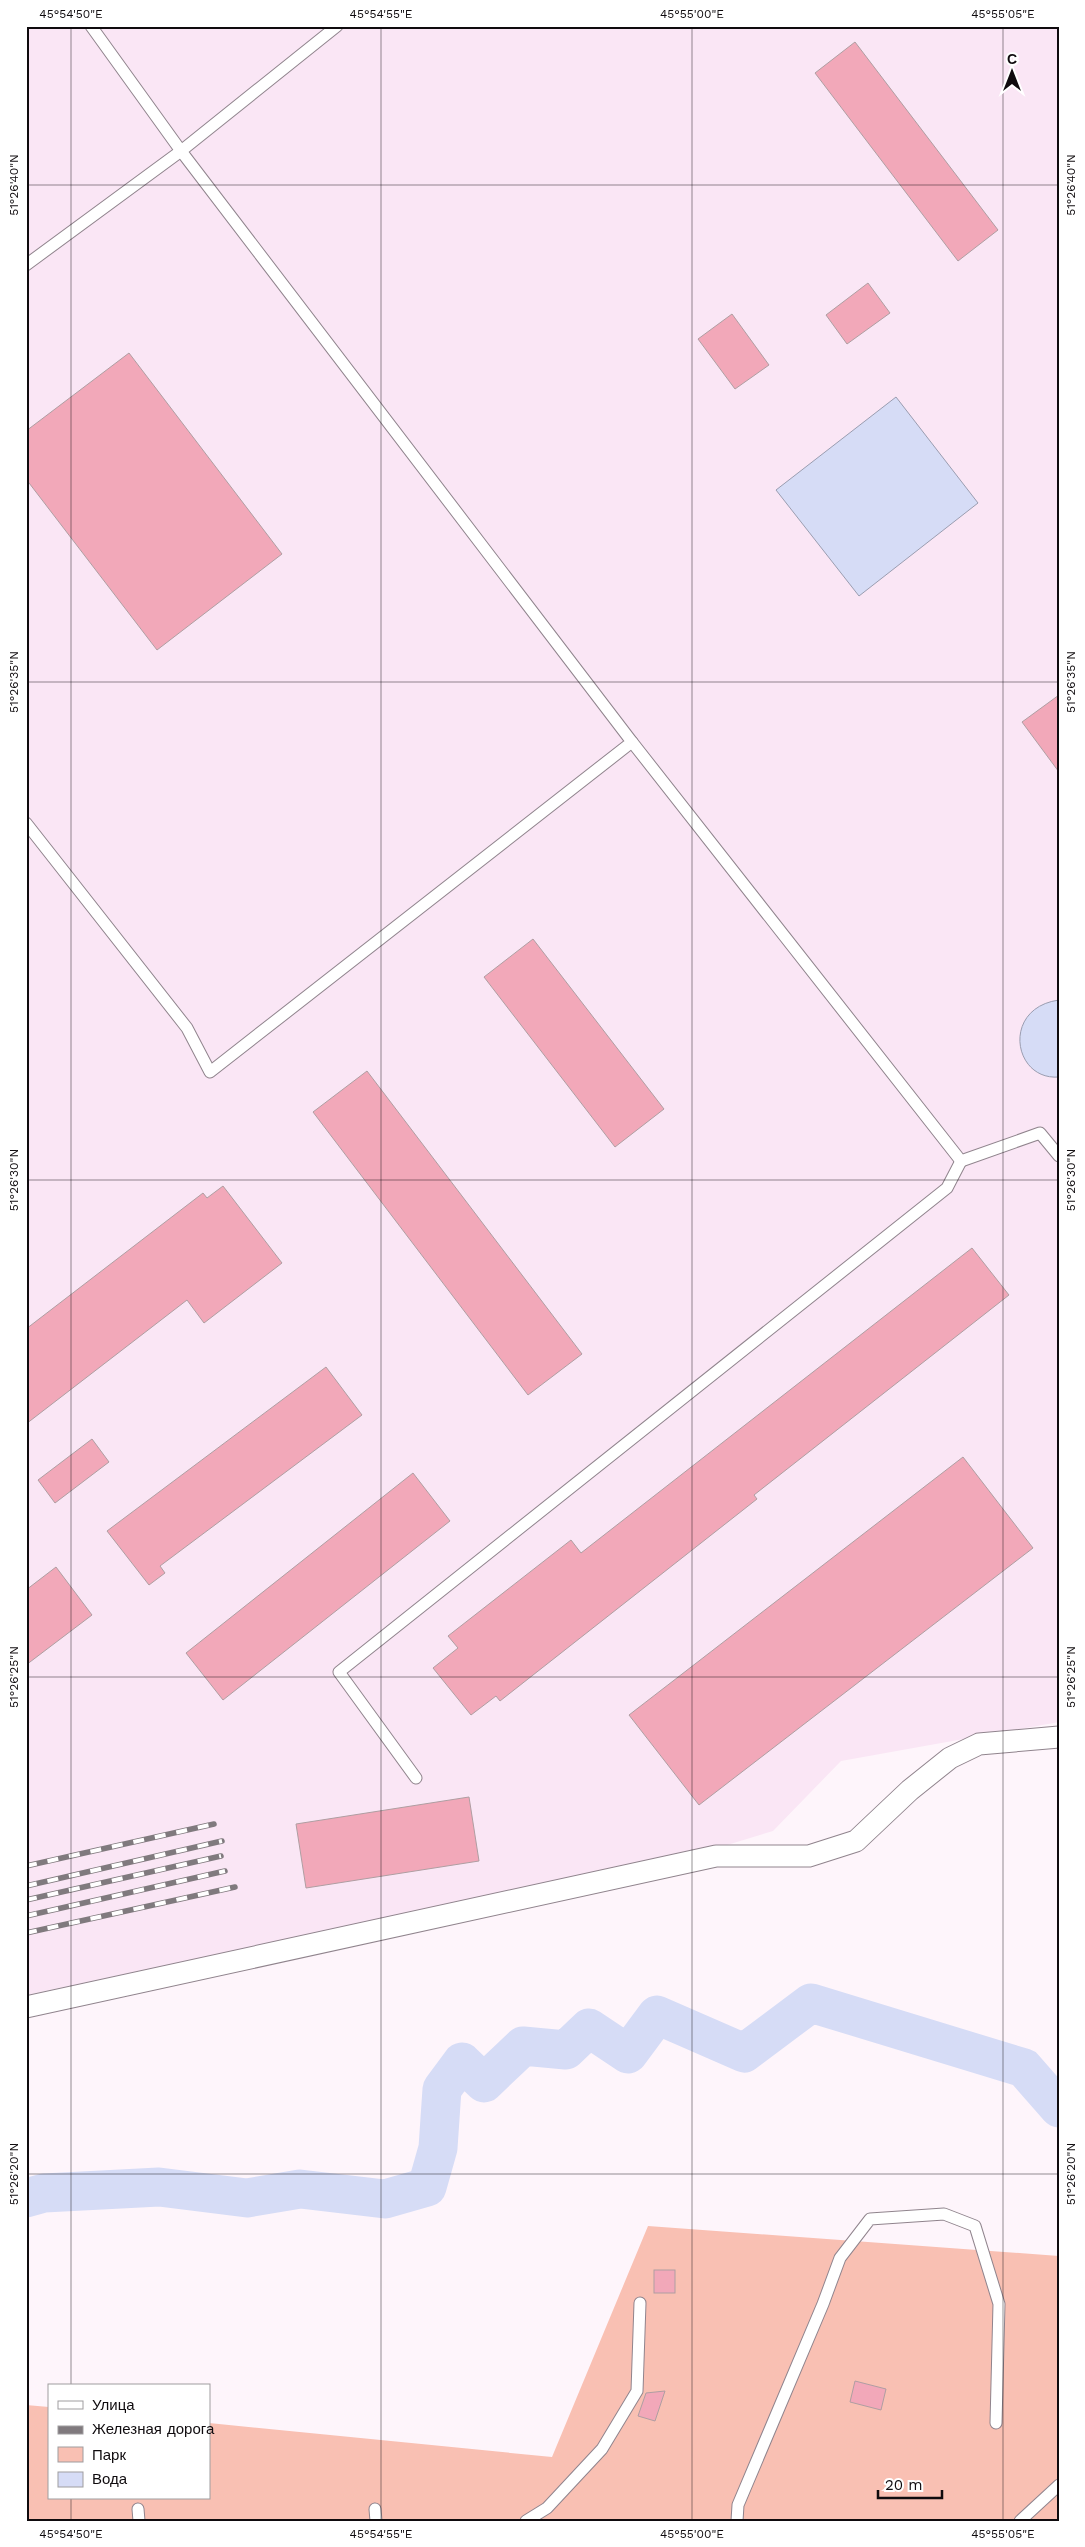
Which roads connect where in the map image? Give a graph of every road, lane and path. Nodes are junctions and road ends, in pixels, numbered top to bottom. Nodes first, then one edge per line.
1 (91, 26) edge
2 (336, 26) edge
3 (180, 151) junction
4 (26, 265) edge
5 (632, 742) junction
6 (26, 822) edge
7 (1059, 1156) edge
8 (961, 1161) junction
9 (1059, 1736) edge
10 (416, 1778) dead end
11 (26, 2007) edge
12 (640, 2303) dead end
13 (996, 2423) dead end
14 (1059, 2485) edge
15 (138, 2509) dead end
16 (139, 2521) edge
17 (526, 2521) edge
18 (737, 2521) edge
19 (1020, 2521) edge

1 - 3 lane
2 - 3 lane
3 - 4 lane
3 - 5 lane
5 - 6 lane
5 - 8 lane
7 - 8 lane
8 - 10 lane
9 - 11 street
12 - 17 lane
13 - 18 lane
14 - 19 lane
15 - 16 lane

